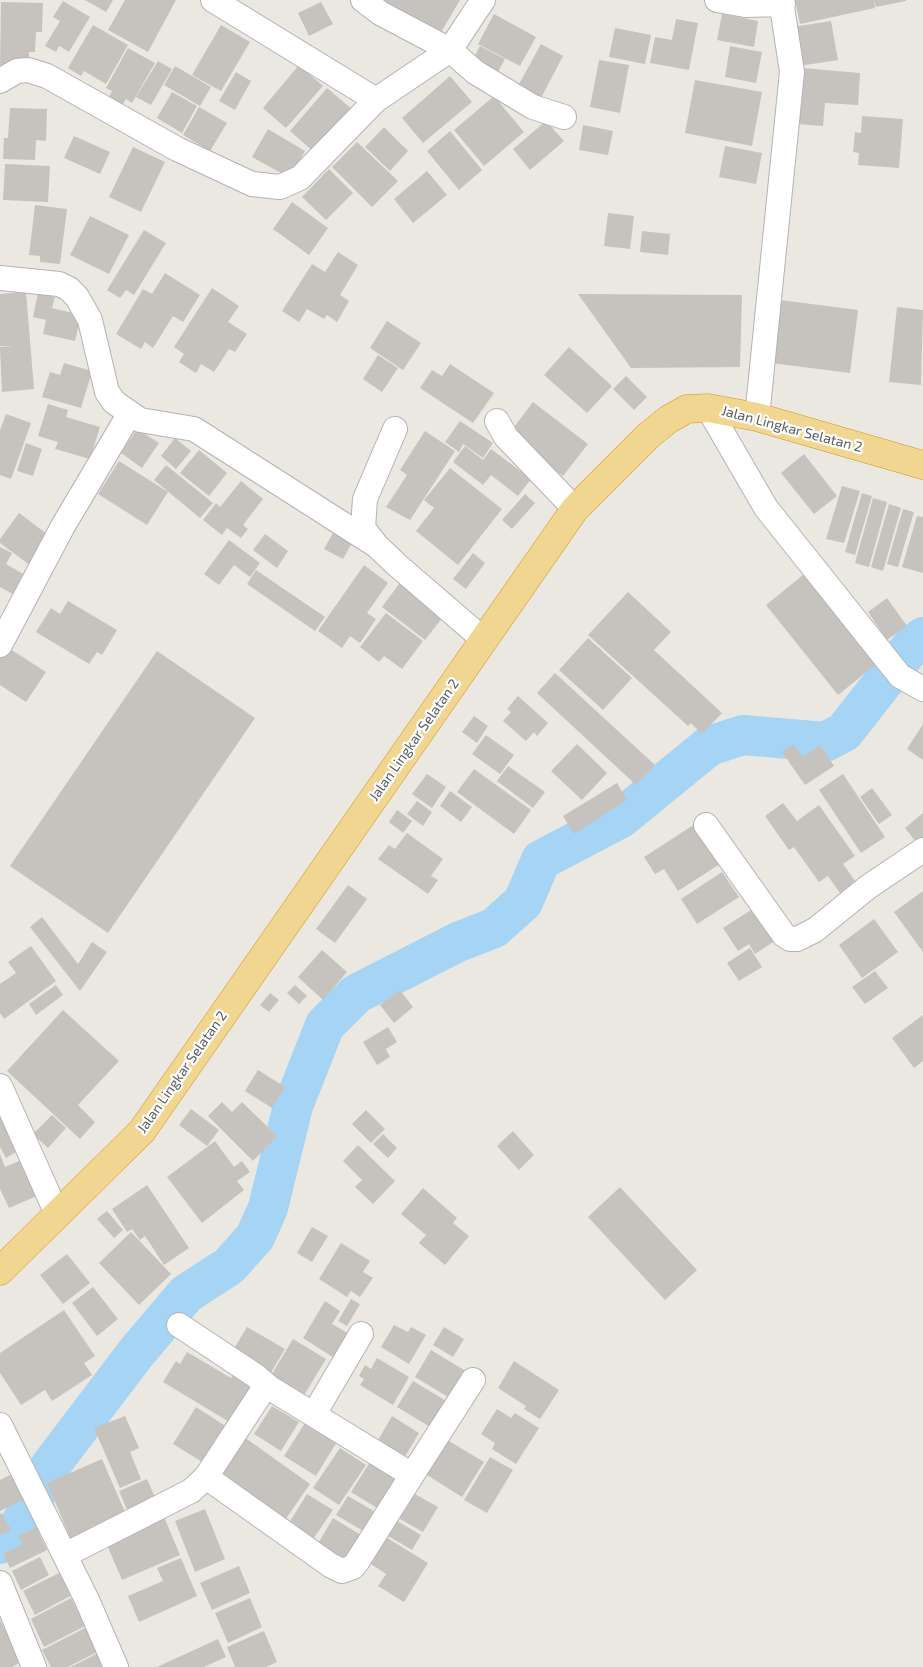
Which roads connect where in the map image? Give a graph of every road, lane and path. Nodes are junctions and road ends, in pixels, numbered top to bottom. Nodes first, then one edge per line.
1 (213, 0) edge
2 (363, 0) edge
3 (483, 0) edge
4 (717, 0) edge
5 (782, 2) edge
6 (450, 50) junction
7 (0, 81) edge
8 (376, 100) junction
9 (564, 116) dead end
10 (0, 274) edge
11 (708, 408) junction
12 (130, 413) junction
13 (758, 417) junction
14 (496, 420) dead end
15 (395, 429) dead end
16 (923, 465) edge
17 (575, 509) junction
18 (377, 546) junction
19 (484, 640) junction
20 (0, 645) edge
21 (923, 689) edge
22 (706, 825) dead end
23 (923, 850) edge
24 (0, 1086) edge
25 (57, 1214) junction
26 (0, 1271) edge
27 (179, 1325) dead end
28 (361, 1334) dead end
29 (473, 1380) dead end
30 (270, 1388) junction
31 (314, 1414) junction
32 (0, 1425) edge
33 (412, 1475) junction
34 (206, 1477) junction
35 (65, 1555) junction
36 (0, 1583) edge
37 (34, 1667) edge
38 (116, 1667) edge

1 - 8 street
2 - 6 street
3 - 6 street
4 - 5 street
5 - 13 street
6 - 8 street
6 - 9 street
7 - 8 street
10 - 12 street
11 - 13 highway, Jalan Lingkar Selatan 2
11 - 17 highway, Jalan Lingkar Selatan 2
11 - 21 street
12 - 18 street
12 - 20 street
13 - 16 highway, Jalan Lingkar Selatan 2
14 - 17 street
15 - 18 street
17 - 19 highway, Jalan Lingkar Selatan 2
18 - 19 street
19 - 25 highway, Jalan Lingkar Selatan 2
22 - 23 street
24 - 25 street
25 - 26 highway, Jalan Lingkar Selatan 2
27 - 30 street
28 - 31 street
29 - 33 street
30 - 31 street
30 - 34 street
31 - 33 street
32 - 35 street
33 - 34 street
34 - 35 street
35 - 38 street
36 - 37 street

